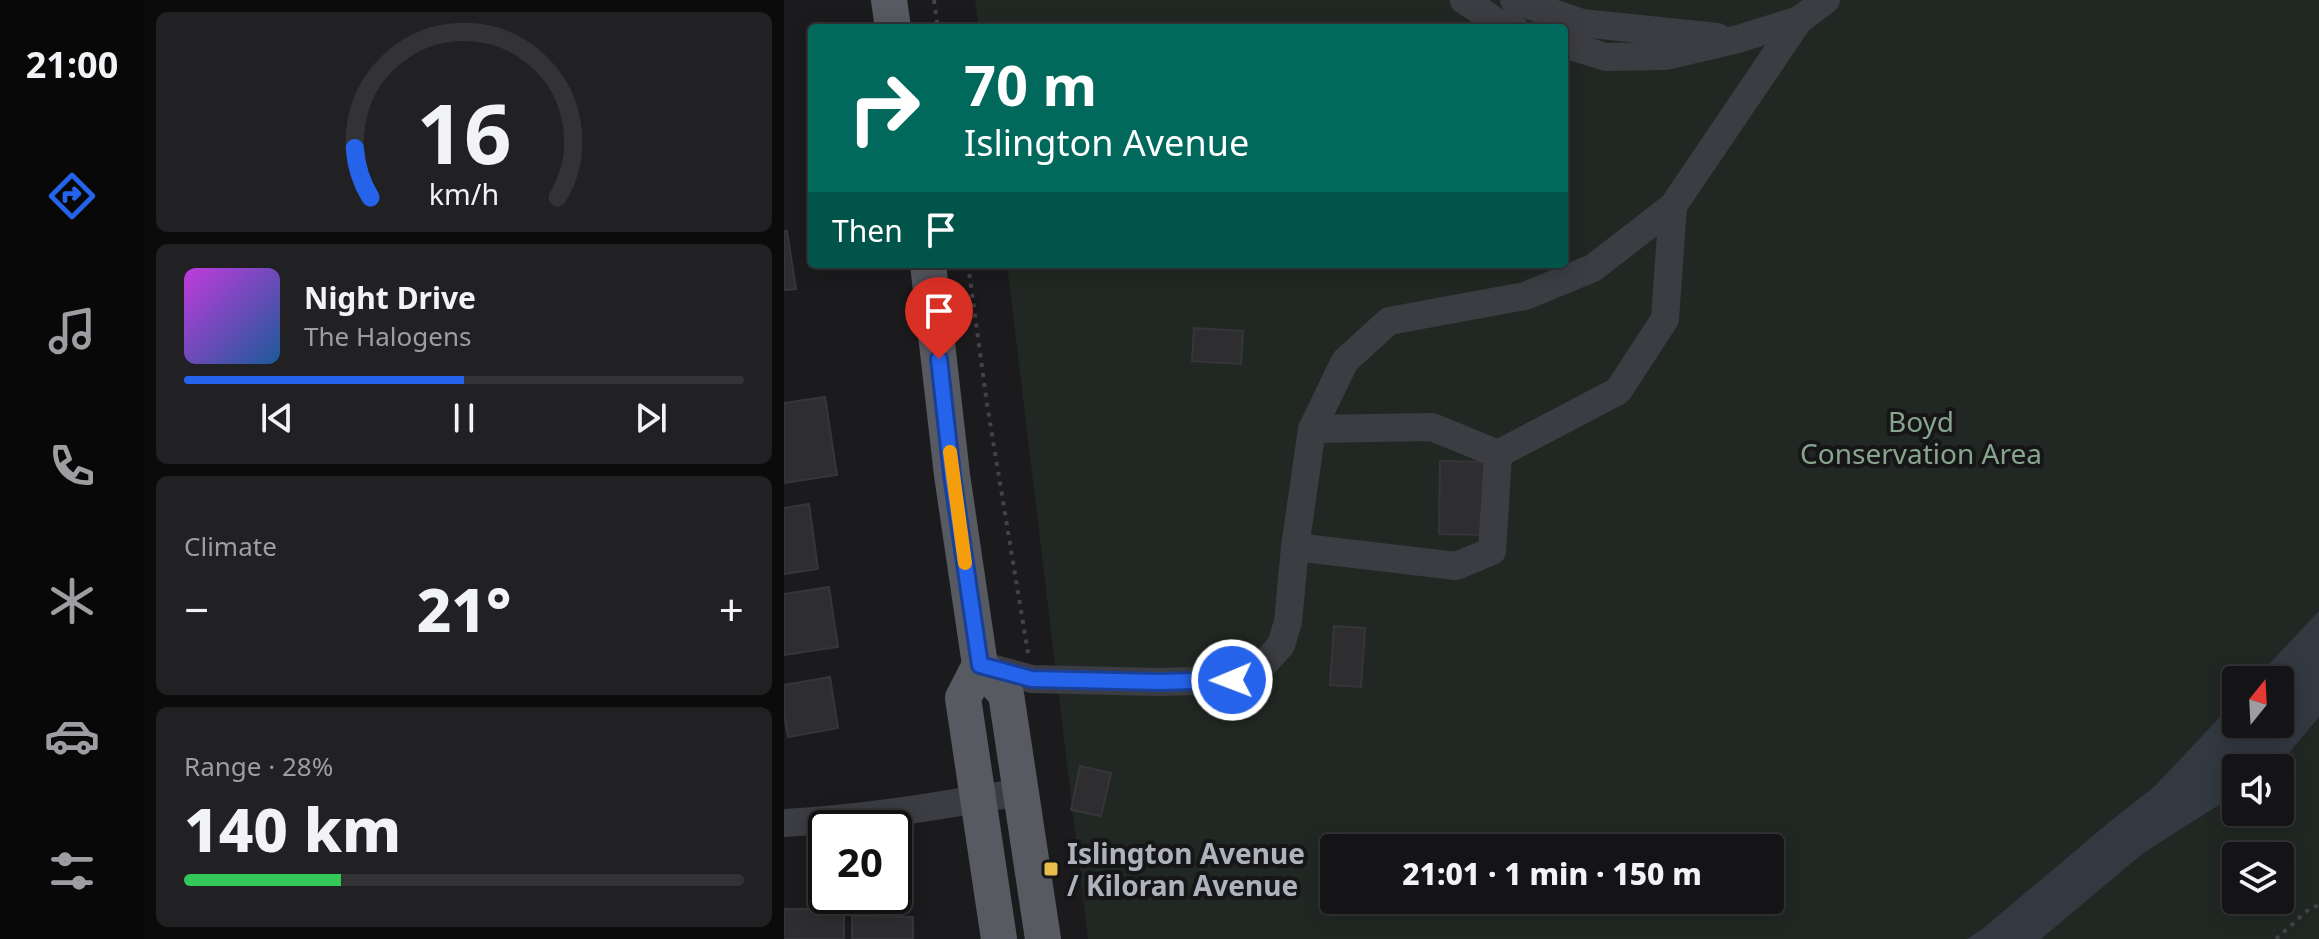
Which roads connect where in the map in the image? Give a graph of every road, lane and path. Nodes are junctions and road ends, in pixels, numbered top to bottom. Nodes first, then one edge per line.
1 (889, 0) edge
2 (934, 0) edge
3 (1464, 0) edge
4 (1514, 0) edge
5 (1826, 0) edge
6 (1799, 20) junction
7 (892, 24) edge
8 (937, 24) edge
9 (1501, 24) edge
10 (1738, 39) junction
11 (1568, 45) edge
12 (1673, 206) junction
13 (928, 268) edge
14 (969, 268) edge
15 (1312, 429) junction
16 (1498, 454) junction
17 (1295, 547) junction
18 (980, 665) junction
19 (1032, 679) junction
20 (1021, 792) junction
21 (978, 799) junction
22 (784, 823) edge
23 (2319, 905) edge
24 (999, 939) edge
25 (1043, 939) edge
26 (2276, 939) edge

1 - 7 main road
2 - 8 path
3 - 9 street
4 - 10 street
5 - 6 street
6 - 10 street
6 - 12 street
10 - 11 street
12 - 15 street
12 - 16 street
13 - 18 main road
14 - 19 path
15 - 16 street
15 - 17 street
16 - 17 street
17 - 19 street
18 - 19 street
18 - 20 main road
18 - 21 main road
20 - 21 street
20 - 25 main road
21 - 22 street
21 - 24 main road
23 - 26 path

